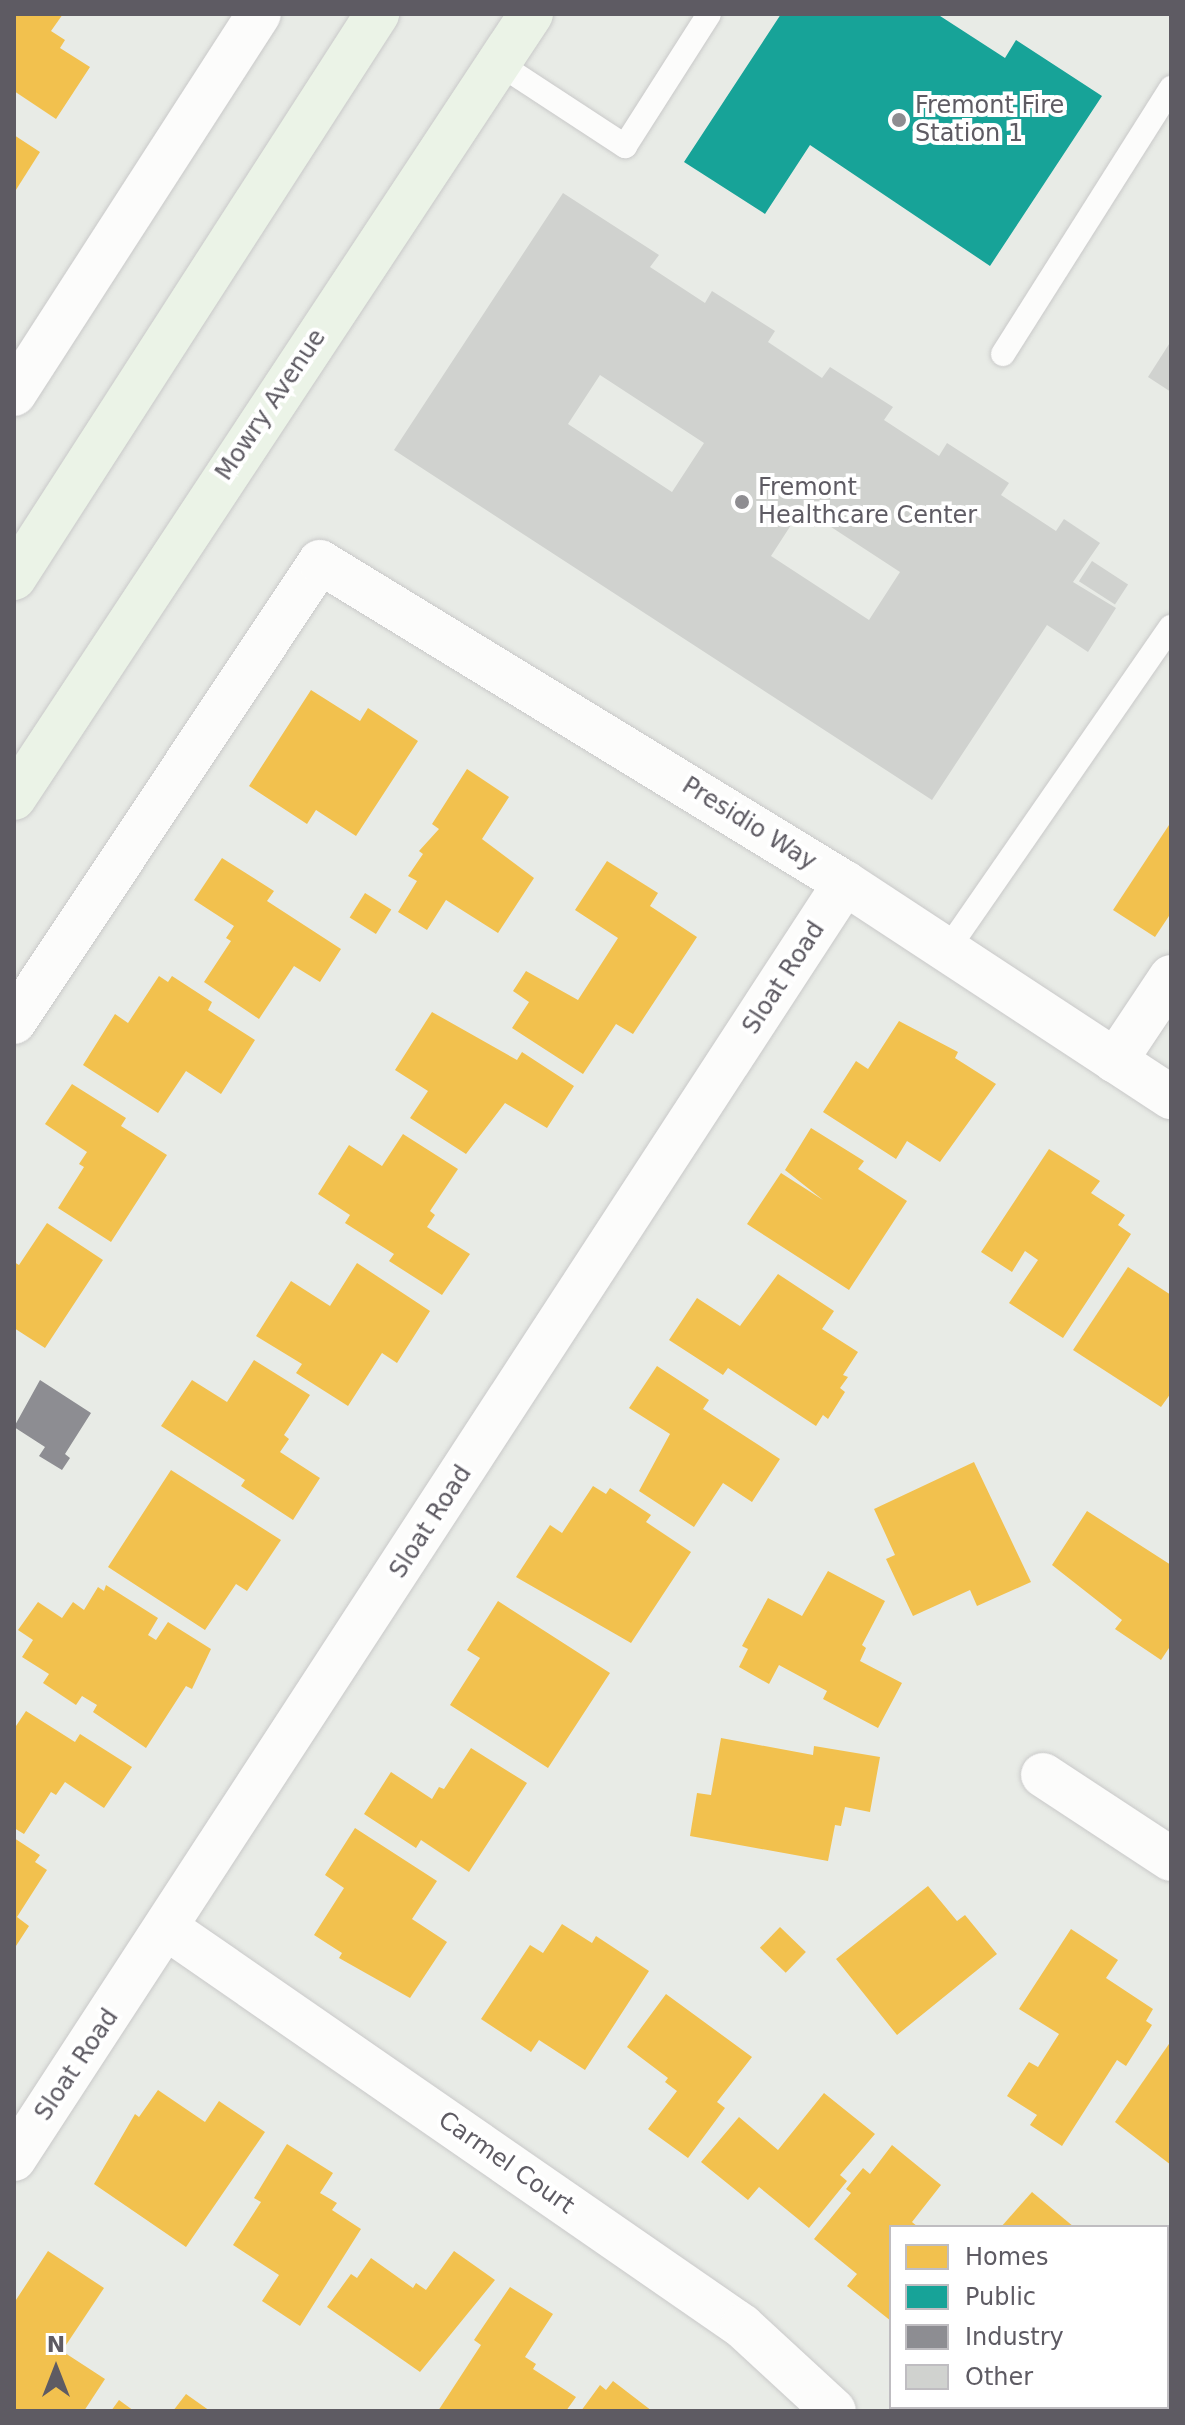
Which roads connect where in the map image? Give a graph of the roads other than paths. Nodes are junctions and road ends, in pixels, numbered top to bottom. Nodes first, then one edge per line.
1 (259, 14) edge
2 (377, 14) edge
3 (531, 14) edge
4 (709, 14) edge
5 (498, 63) junction
6 (1171, 88) edge
7 (1003, 354) dead end
8 (14, 394) edge
9 (14, 578) edge
10 (1171, 627) edge
11 (14, 798) edge
12 (845, 883) junction
13 (947, 950) junction
14 (1171, 977) edge
15 (14, 1022) edge
16 (1115, 1061) junction
17 (1171, 1097) edge
18 (1043, 1775) dead end
19 (1171, 1859) edge
20 (168, 1929) junction
21 (14, 2159) edge
22 (834, 2411) edge

1 - 8 street
2 - 9 main road
3 - 5 main road, Mowry Avenue
4 - 5 lane
5 - 11 main road, Mowry Avenue
6 - 7 lane
10 - 13 lane
12 - 13 street, Presidio Way
12 - 15 street, Presidio Way
12 - 20 street, Sloat Road
13 - 16 street, Presidio Way
14 - 16 street
16 - 17 street, Presidio Way
18 - 19 street
20 - 21 street, Sloat Road
20 - 22 street, Carmel Court

